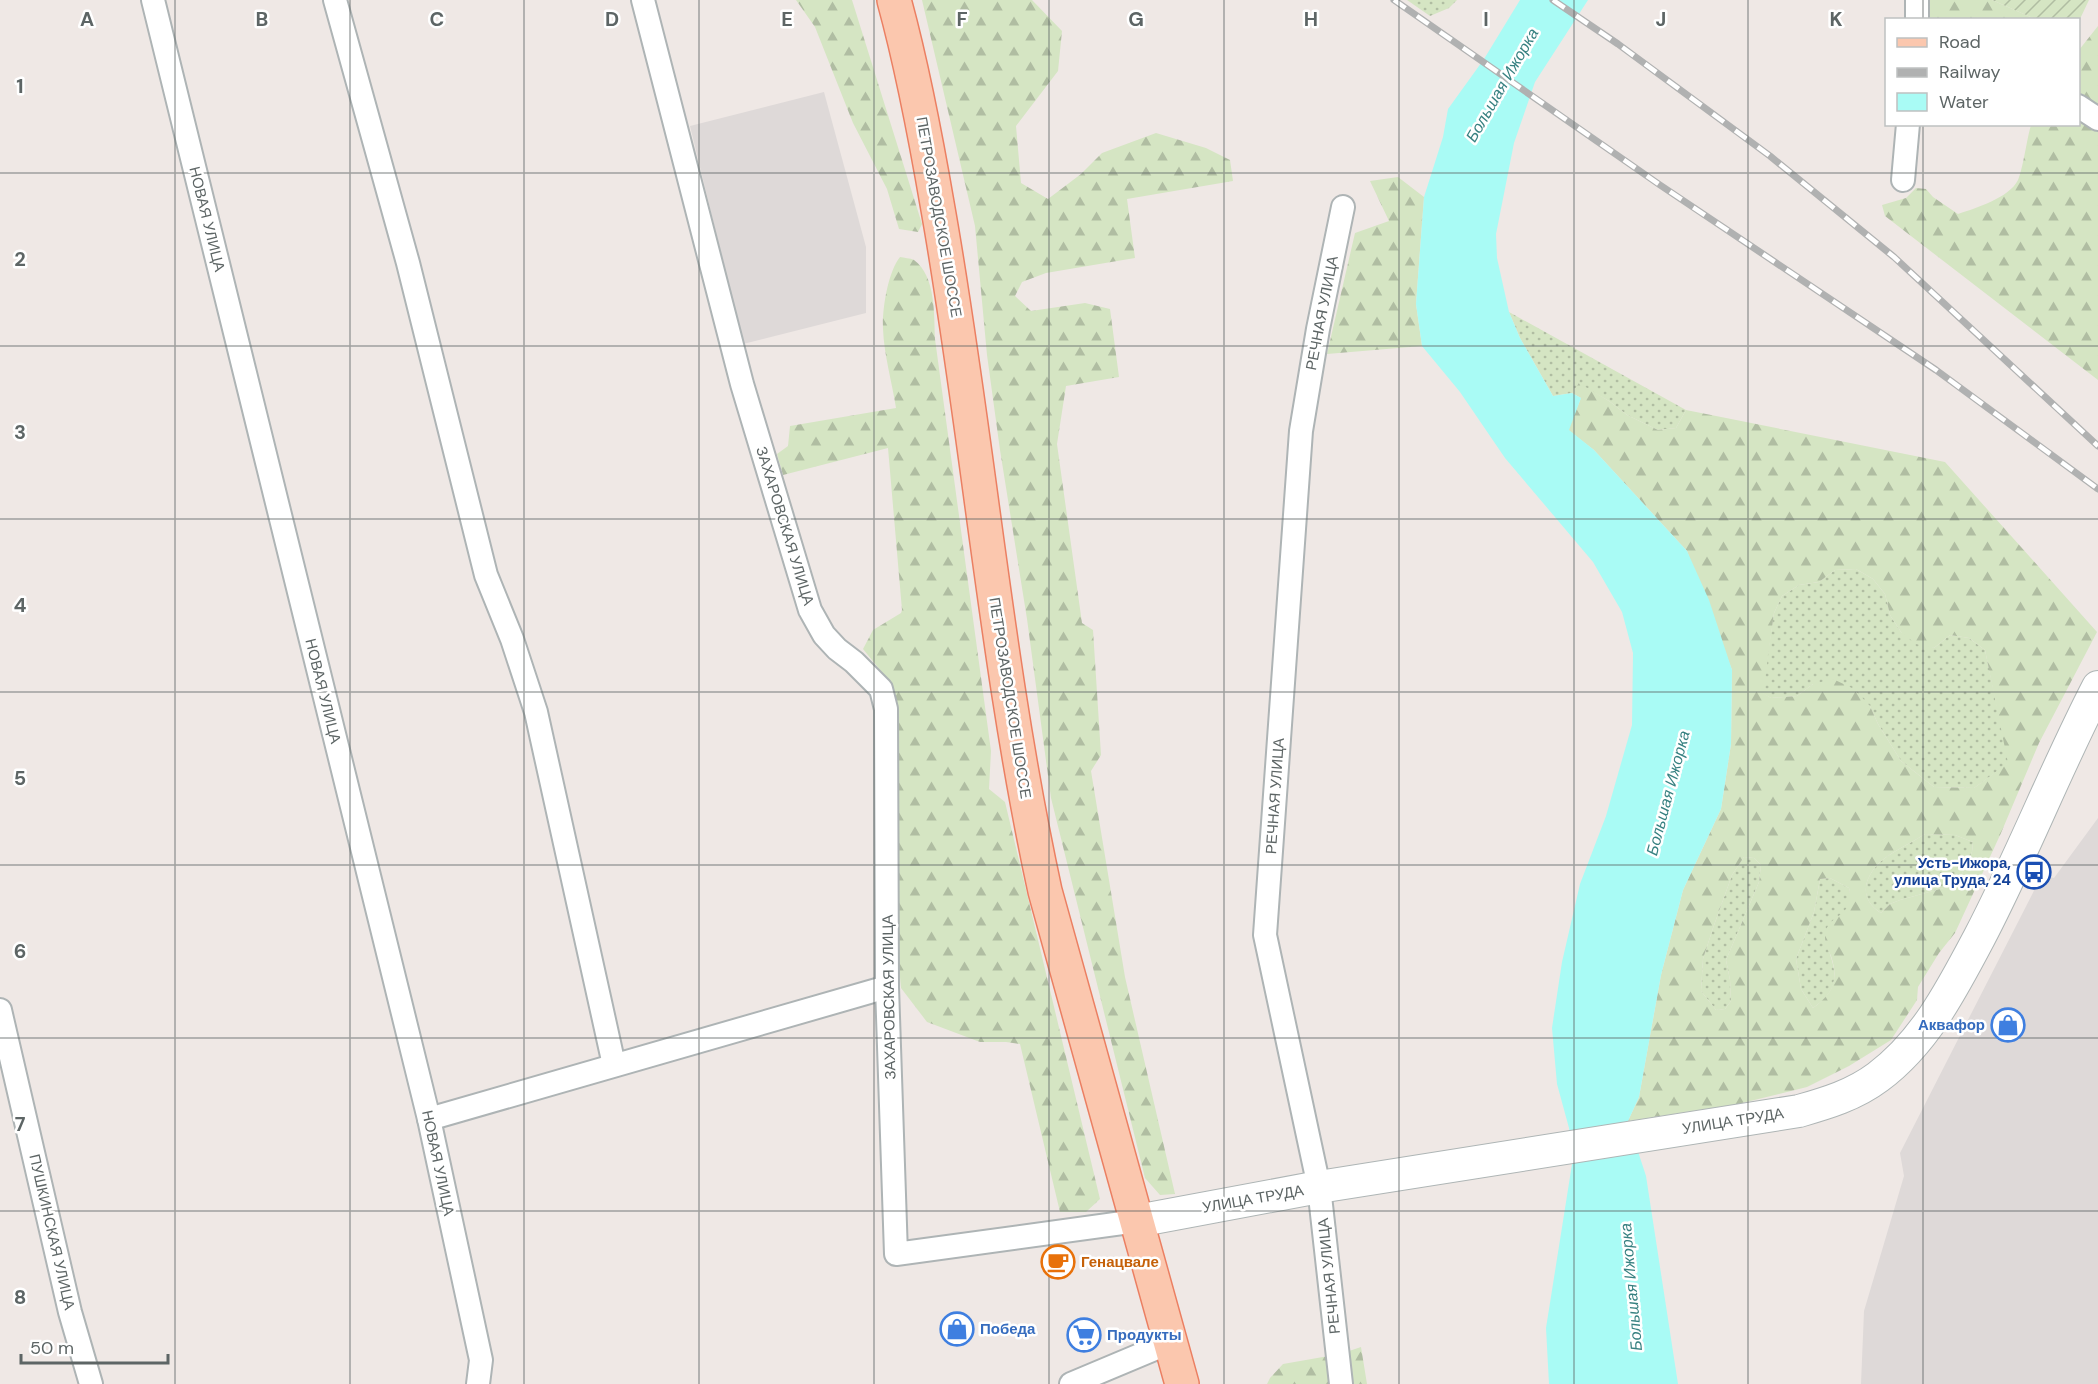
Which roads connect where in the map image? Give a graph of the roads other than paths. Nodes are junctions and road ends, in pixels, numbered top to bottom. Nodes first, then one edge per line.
1 (153, 0) edge
2 (335, 0) edge
3 (643, 0) edge
4 (894, 0) edge
5 (1917, 0) edge
6 (1917, 18) edge
7 (2080, 107) edge
8 (2098, 119) edge
9 (1908, 126) edge
10 (1903, 180) dead end
11 (1343, 207) dead end
12 (2098, 687) edge
13 (887, 987) junction
14 (0, 1010) edge
15 (614, 1065) junction
16 (429, 1119) junction
17 (1319, 1187) junction
18 (1137, 1221) junction
19 (1171, 1342) junction
20 (91, 1384) edge
21 (478, 1384) edge
22 (1071, 1384) edge
23 (1182, 1384) edge
24 (1341, 1384) edge

1 - 16 street, НОВАЯ УЛИЦА
2 - 15 street
3 - 13 street, ЗАХАРОВСКАЯ УЛИЦА
4 - 18 main road, ПЕТРОЗАВОДСКОЕ ШОССЕ
5 - 6 street
7 - 8 street
9 - 10 street
11 - 17 street, РЕЧНАЯ УЛИЦА
12 - 17 main road, УЛИЦА ТРУДА
13 - 15 street
13 - 18 street, ЗАХАРОВСКАЯ УЛИЦА
14 - 20 street, ПУШКИНСКАЯ УЛИЦА
15 - 16 street
16 - 21 street, НОВАЯ УЛИЦА
17 - 18 main road, УЛИЦА ТРУДА
17 - 24 street, РЕЧНАЯ УЛИЦА
18 - 19 main road, ПЕТРОЗАВОДСКОЕ ШОССЕ
19 - 22 street
19 - 23 main road, ПЕТРОЗАВОДСКОЕ ШОССЕ

